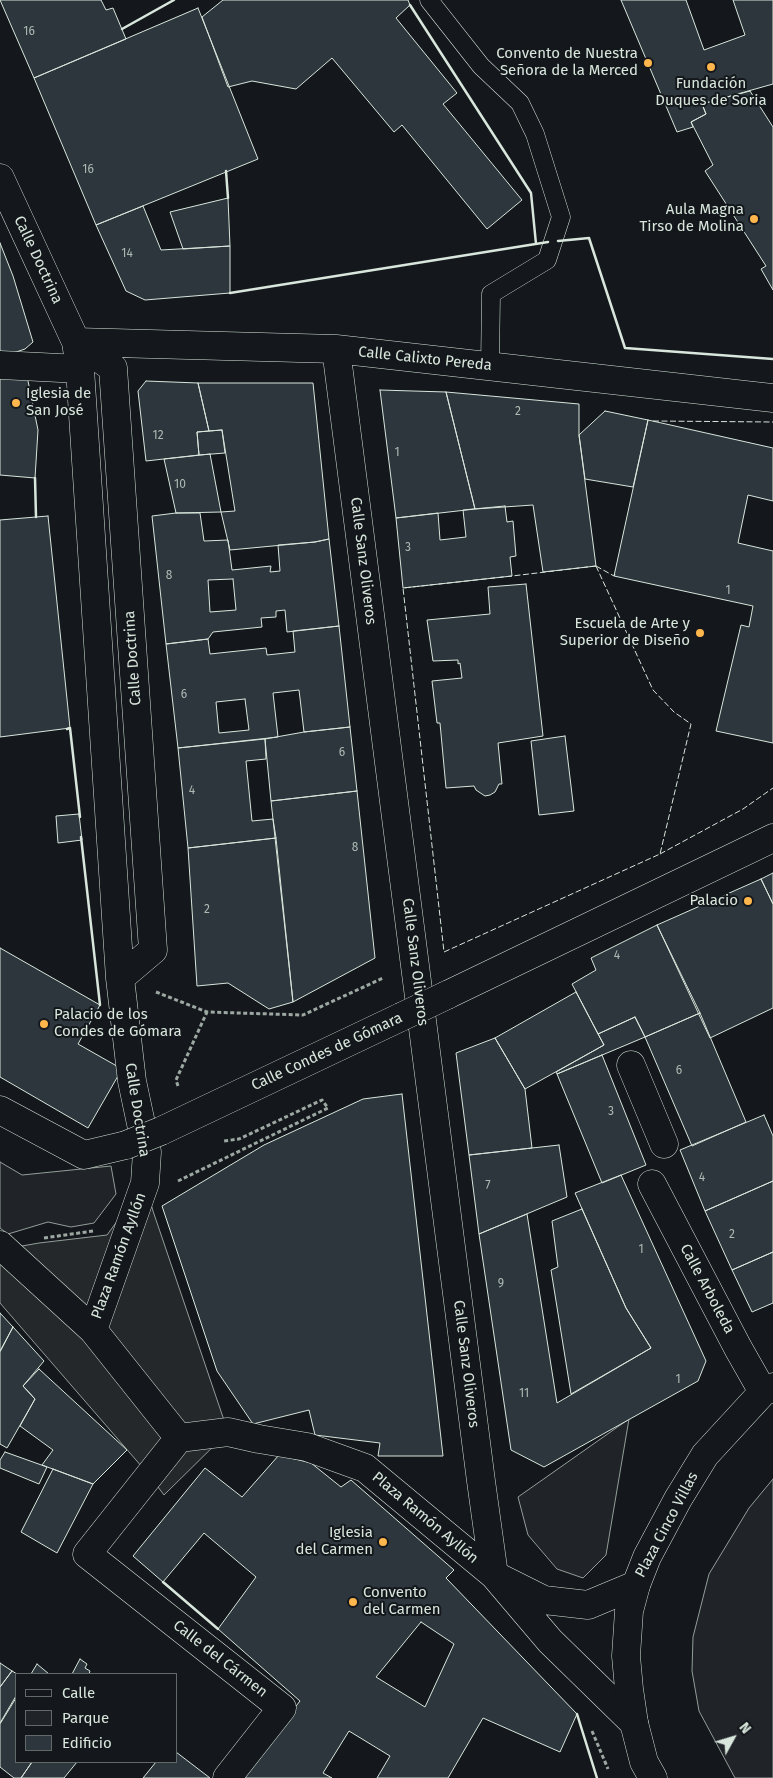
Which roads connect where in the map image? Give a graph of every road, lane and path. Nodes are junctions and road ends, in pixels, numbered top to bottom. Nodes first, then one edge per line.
1 (429, 0) edge
2 (0, 178) edge
3 (76, 342) junction
4 (336, 349) junction
5 (0, 365) edge
6 (490, 366) junction
7 (80, 369) junction
8 (773, 398) edge
9 (768, 839) edge
10 (120, 978) junction
11 (384, 978) dead end
12 (208, 1012) junction
13 (631, 1065) dead end
14 (176, 1080) dead end
15 (0, 1110) edge
16 (239, 1139) dead end
17 (664, 1144) dead end
18 (145, 1183) junction
19 (652, 1184) dead end
20 (3, 1247) edge
21 (93, 1330) junction
22 (768, 1390) edge
23 (179, 1438) junction
24 (494, 1575) junction
25 (636, 1585) junction
26 (634, 1723) junction
27 (227, 1778) edge
28 (654, 1778) edge

1 - 6 lane
2 - 3 street, Calle Doctrina
3 - 4 street, Calle Calixto Pereda
3 - 7 street, Calle Doctrina
3 - 10 street, Calle Doctrina
4 - 6 street, Calle Calixto Pereda
4 - 24 street, Calle Sanz Oliveros
5 - 7 street
6 - 8 street, Calle Calixto Pereda
7 - 10 street, Calle Doctrina
9 - 15 street, Calle Condes de Gómara, bridge
10 - 12 path
10 - 18 street, Calle Doctrina
11 - 12 path
12 - 14 path
13 - 17 street
16 - 18 path
18 - 21 street, Plaza Ramón Ayllón
19 - 22 street, Calle Arboleda
20 - 21 street, Plaza Ramón Ayllón
21 - 23 street, Plaza Ramón Ayllón
22 - 25 street, Plaza Cinco Villas
23 - 24 street, Plaza Ramón Ayllón
23 - 27 street, Calle del Cármen
24 - 25 street, Plaza Ramón Ayllón
24 - 26 street, Plaza Ramón Ayllón
25 - 26 street, Plaza Cinco Villas
26 - 28 street, Plaza Cinco Villas

